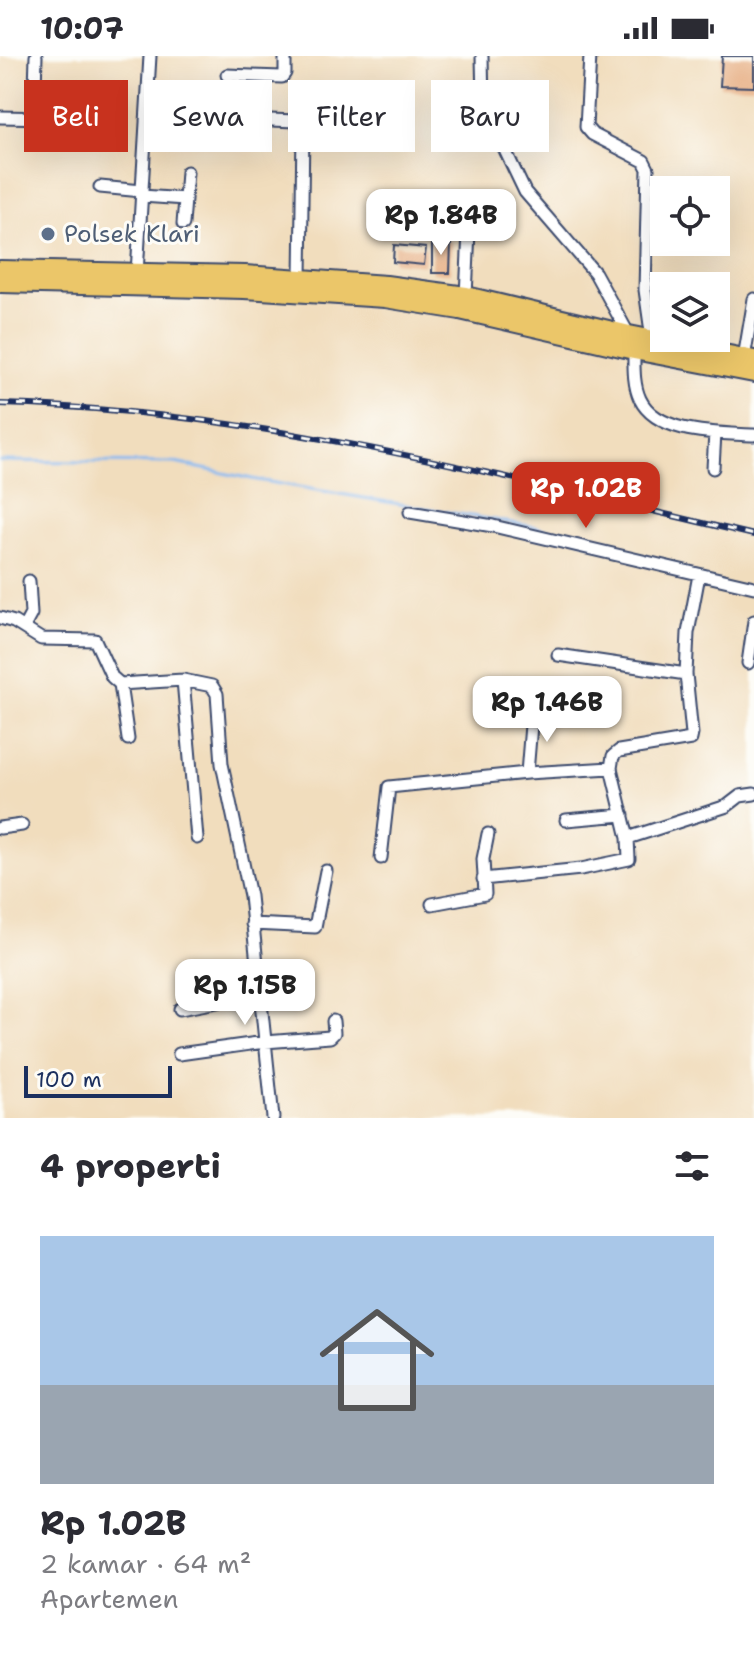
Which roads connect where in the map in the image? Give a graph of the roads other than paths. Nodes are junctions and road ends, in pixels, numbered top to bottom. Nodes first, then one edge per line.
1 (36, 56) edge
2 (150, 56) edge
3 (285, 56) edge
4 (482, 56) edge
5 (590, 56) edge
6 (227, 75) dead end
7 (35, 80) edge
8 (148, 80) edge
9 (482, 80) edge
10 (0, 117) edge
11 (24, 117) edge
12 (272, 120) edge
13 (144, 152) edge
14 (506, 152) edge
15 (187, 172) dead end
16 (100, 187) dead end
17 (142, 194) junction
18 (185, 199) junction
19 (183, 224) dead end
20 (469, 231) dead end
21 (0, 270) edge
22 (137, 273) junction
23 (301, 278) junction
24 (0, 283) edge
25 (466, 296) junction
26 (754, 299) edge
27 (650, 325) edge
28 (650, 339) edge
29 (631, 342) junction
30 (706, 352) edge
31 (751, 363) edge
32 (715, 433) junction
33 (754, 435) edge
34 (713, 468) dead end
35 (410, 512) dead end
36 (699, 575) junction
37 (29, 581) dead end
38 (754, 587) edge
39 (0, 618) edge
40 (754, 621) edge
41 (24, 627) junction
42 (558, 655) dead end
43 (748, 663) dead end
44 (686, 674) junction
45 (183, 680) junction
46 (120, 684) junction
47 (532, 713) dead end
48 (128, 739) dead end
49 (611, 768) junction
50 (527, 773) junction
51 (754, 794) edge
52 (623, 815) junction
53 (566, 820) dead end
54 (22, 825) dead end
55 (0, 828) edge
56 (488, 834) dead end
57 (197, 838) dead end
58 (628, 838) junction
59 (381, 858) dead end
60 (326, 871) dead end
61 (483, 879) junction
62 (432, 904) dead end
63 (252, 924) junction
64 (259, 994) junction
65 (180, 1009) dead end
66 (333, 1021) dead end
67 (265, 1042) junction
68 (179, 1054) dead end
69 (273, 1118) edge

1 - 7 street
2 - 8 street
3 - 6 street
4 - 9 street
5 - 27 street
10 - 11 street
12 - 23 street
13 - 17 street
14 - 29 street
15 - 18 street
16 - 17 street
17 - 18 street
17 - 22 street
18 - 19 street
20 - 25 street
21 - 22 highway
22 - 23 highway
23 - 25 highway
24 - 29 highway
25 - 29 highway
26 - 31 street
28 - 29 highway
29 - 31 highway
29 - 32 street
30 - 31 highway
32 - 33 street
32 - 34 street
35 - 36 street
36 - 38 street
36 - 44 street
37 - 41 street
39 - 41 street
40 - 43 street
41 - 46 street
42 - 44 street
44 - 49 street
45 - 46 street
45 - 57 street
45 - 63 street
46 - 48 street
47 - 50 street
49 - 50 street
49 - 52 street
50 - 59 street
51 - 58 street
52 - 53 street
52 - 58 street
54 - 55 street
56 - 61 street
58 - 61 street
60 - 63 street
61 - 62 street
63 - 64 street
64 - 65 street
64 - 67 street
66 - 67 street
67 - 68 street
67 - 69 street

